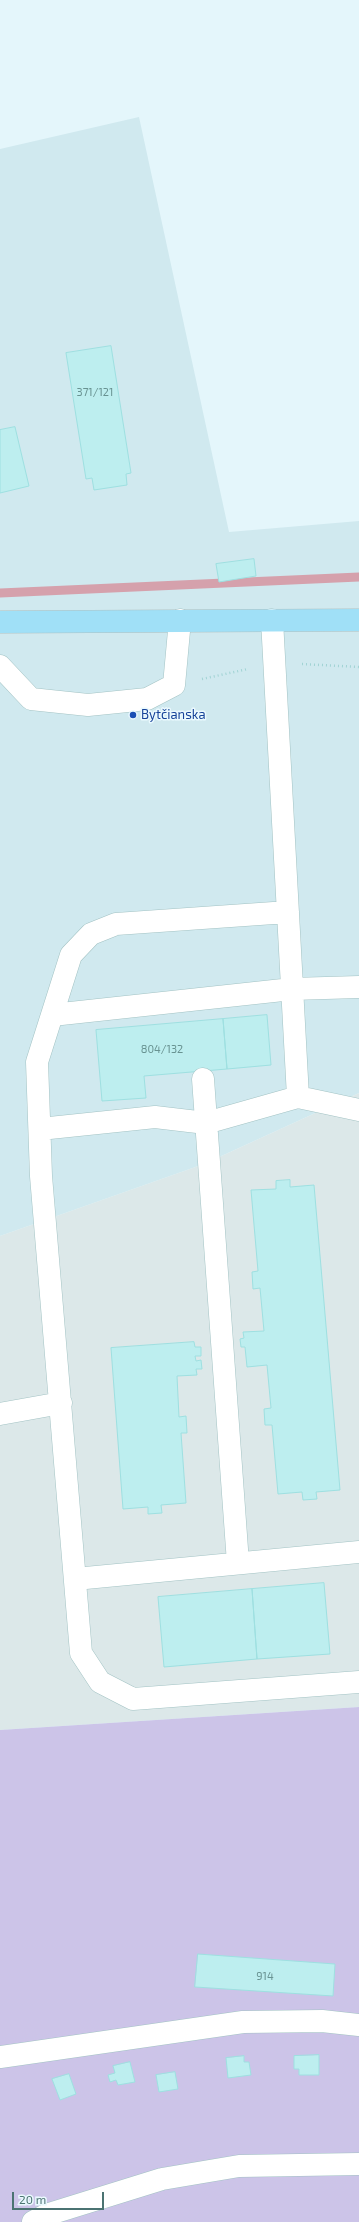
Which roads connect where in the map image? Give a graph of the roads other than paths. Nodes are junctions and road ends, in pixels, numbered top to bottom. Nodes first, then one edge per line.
1 (180, 620) junction
2 (272, 620) junction
3 (359, 620) edge
4 (0, 622) edge
5 (0, 666) edge
6 (288, 912) junction
7 (359, 987) edge
8 (292, 989) junction
9 (52, 1015) junction
10 (203, 1079) dead end
11 (298, 1096) junction
12 (359, 1110) edge
13 (206, 1123) junction
14 (40, 1129) junction
15 (61, 1403) junction
16 (0, 1414) edge
17 (359, 1552) edge
18 (238, 1563) junction
19 (75, 1579) junction
20 (359, 1682) edge
21 (359, 2025) edge
22 (0, 2057) edge
23 (359, 2164) edge
24 (33, 2222) edge

1 - 2 main road
1 - 4 main road
1 - 5 lane
2 - 3 main road
2 - 6 lane
6 - 8 lane
6 - 9 lane
7 - 8 lane
8 - 9 lane
8 - 11 lane
9 - 14 lane
10 - 13 lane
11 - 12 lane
11 - 13 lane
13 - 14 lane
13 - 18 lane
14 - 15 lane
15 - 16 lane
15 - 19 lane
17 - 18 lane
18 - 19 lane
19 - 20 lane
21 - 22 lane
23 - 24 lane

